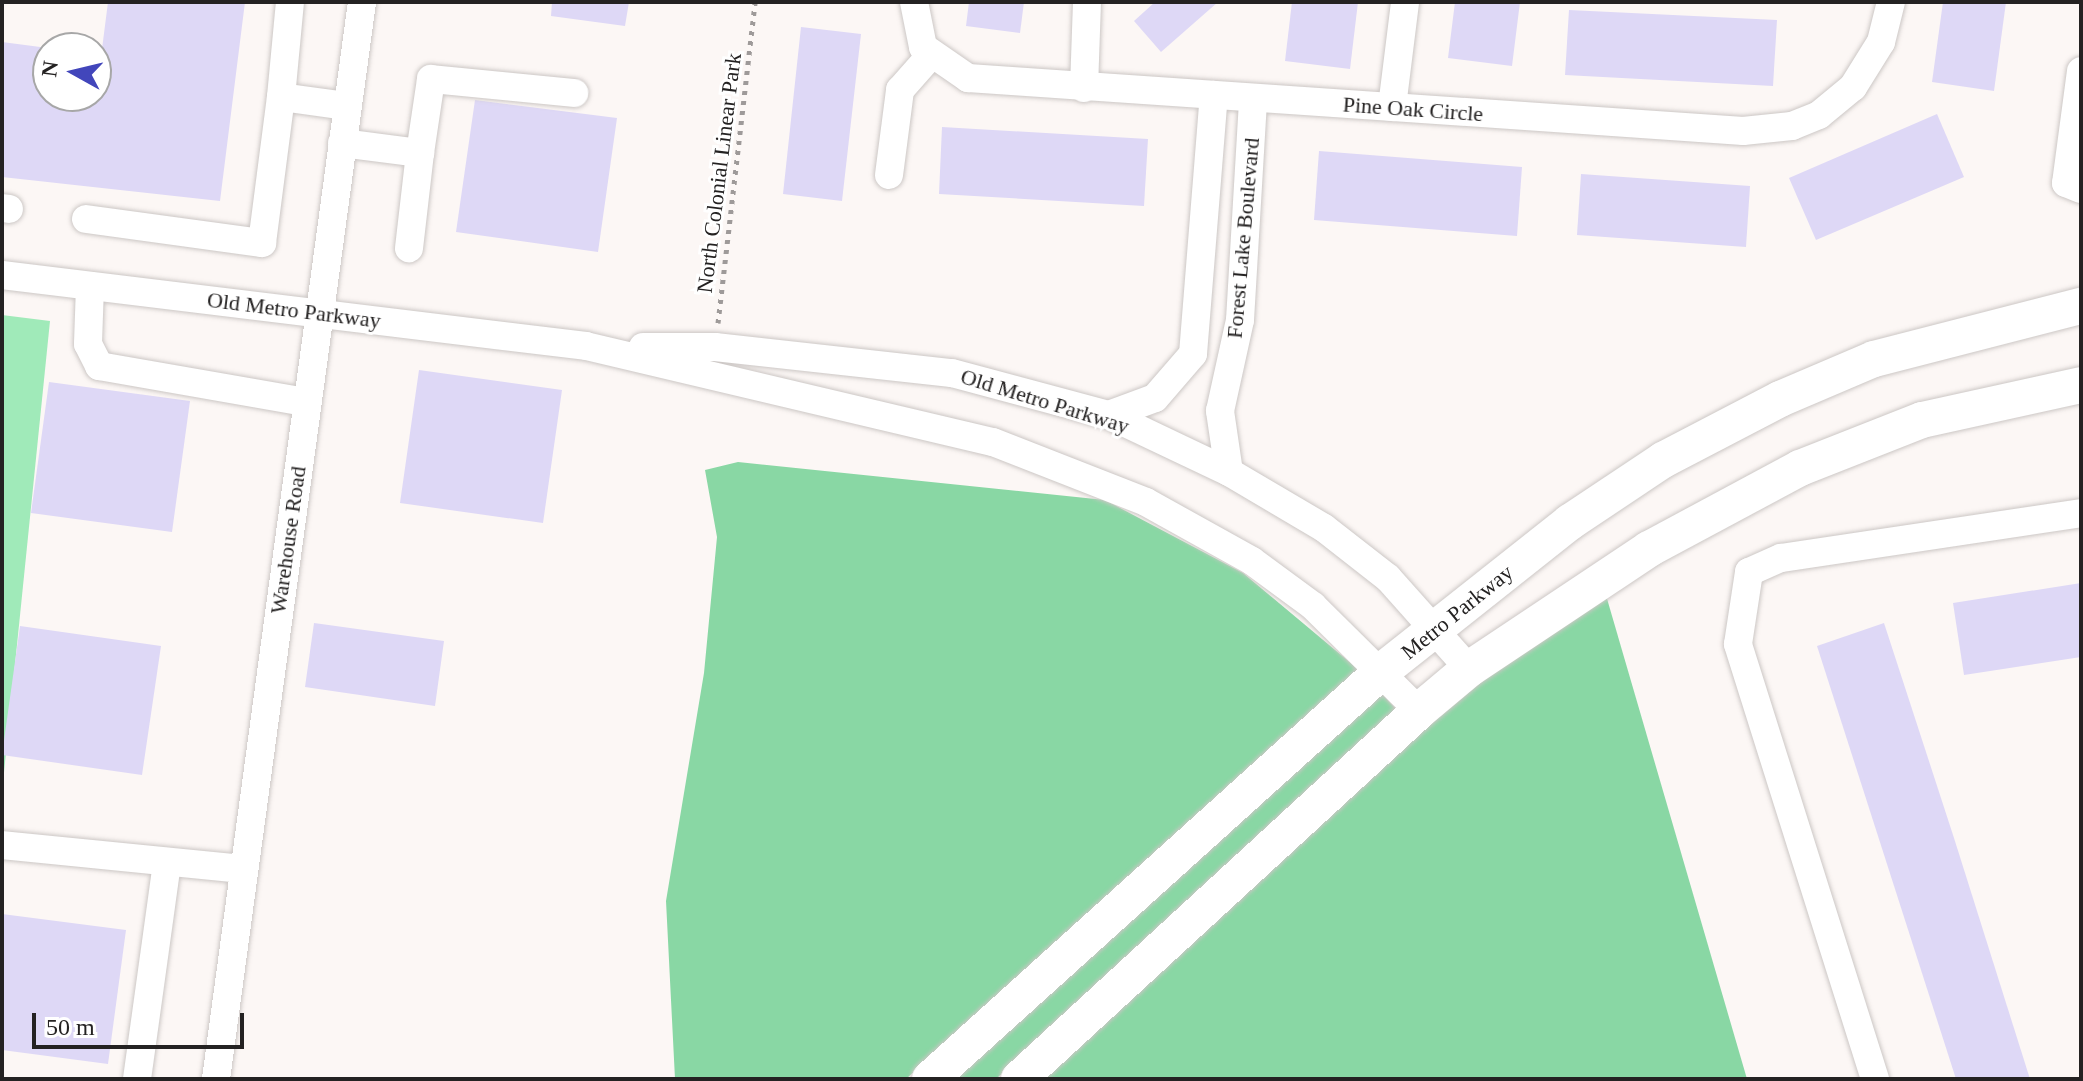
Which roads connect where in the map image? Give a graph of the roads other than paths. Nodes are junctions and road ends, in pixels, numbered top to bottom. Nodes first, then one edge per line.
1 (290, 2) edge
2 (362, 2) edge
3 (914, 2) edge
4 (1087, 2) edge
5 (1405, 2) edge
6 (1891, 2) edge
7 (931, 55) junction
8 (2081, 71) edge
9 (1084, 88) junction
10 (574, 93) dead end
11 (1214, 95) junction
12 (281, 97) junction
13 (1253, 98) junction
14 (347, 106) junction
15 (1392, 107) junction
16 (342, 143) junction
17 (420, 153) junction
18 (889, 175) dead end
19 (1206, 189) junction
20 (2081, 189) edge
21 (1247, 191) junction
22 (86, 219) dead end
23 (409, 248) dead end
24 (2, 275) edge
25 (90, 286) junction
26 (2081, 306) edge
27 (317, 313) junction
28 (586, 346) junction
29 (1193, 354) junction
30 (1232, 357) junction
31 (936, 370) junction
32 (2081, 385) edge
33 (836, 401) junction
34 (306, 402) junction
35 (1109, 415) junction
36 (1229, 472) junction
37 (2081, 513) edge
38 (1437, 633) junction
39 (1469, 669) junction
40 (1382, 671) junction
41 (1419, 711) junction
42 (2, 845) edge
43 (167, 862) junction
44 (244, 869) junction
45 (137, 1079) edge
46 (216, 1079) edge
47 (930, 1079) edge
48 (1019, 1079) edge
49 (1875, 1079) edge

1 - 12 street
2 - 14 street, Warehouse Road
3 - 7 street
4 - 9 street
5 - 15 street
6 - 15 street, Pine Oak Circle
7 - 9 street, Pine Oak Circle
7 - 18 street
8 - 20 street
9 - 11 street, Pine Oak Circle
10 - 17 street
11 - 13 street, Pine Oak Circle
11 - 19 street, Forest Lake Boulevard
12 - 14 street
12 - 22 street
13 - 15 street, Pine Oak Circle
13 - 21 street, Forest Lake Boulevard
14 - 16 street, Warehouse Road
16 - 17 street
16 - 27 street, Warehouse Road
17 - 23 street
19 - 21 street
19 - 29 street, Forest Lake Boulevard
21 - 30 street, Forest Lake Boulevard
24 - 25 street, Old Metro Parkway
25 - 27 street, Old Metro Parkway
25 - 34 street
26 - 38 main road, Metro Parkway
27 - 28 street, Old Metro Parkway
27 - 34 street, Warehouse Road
28 - 31 street, Old Metro Parkway
28 - 33 street, Old Metro Parkway
29 - 30 street
29 - 35 street, Forest Lake Boulevard
30 - 36 street, Forest Lake Boulevard
31 - 33 street
31 - 35 street, Old Metro Parkway
32 - 39 main road
33 - 40 street, Old Metro Parkway
34 - 44 street, Warehouse Road
35 - 36 street, Old Metro Parkway
36 - 38 street, Old Metro Parkway
37 - 49 street
38 - 39 street, Old Metro Parkway
38 - 40 main road, Metro Parkway
39 - 41 main road
40 - 41 street, Old Metro Parkway
40 - 47 main road, Metro Parkway
41 - 48 main road
42 - 43 street
43 - 44 street
43 - 45 street
44 - 46 street, Warehouse Road

